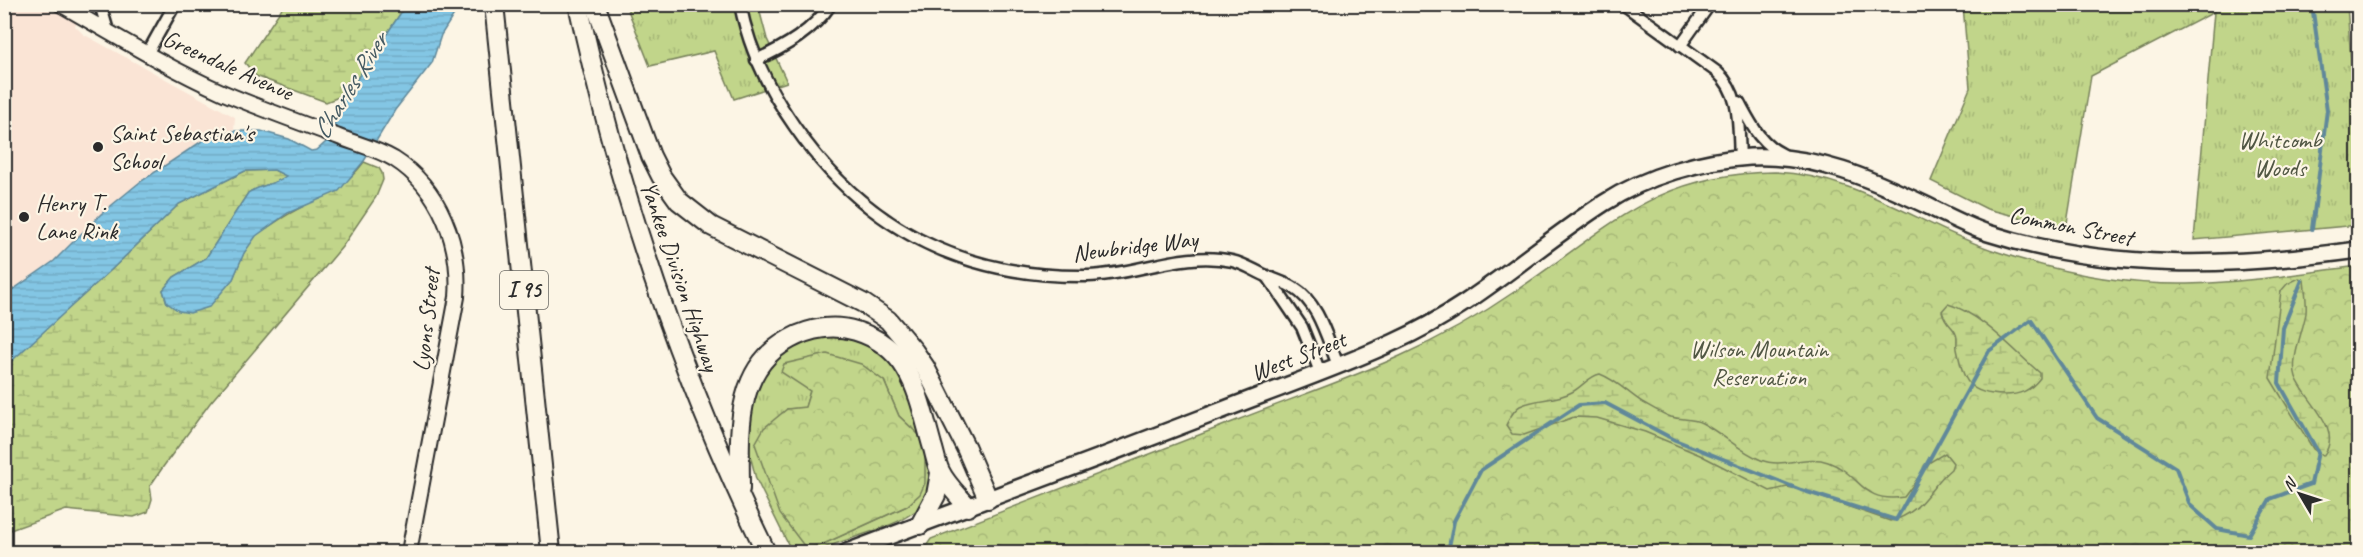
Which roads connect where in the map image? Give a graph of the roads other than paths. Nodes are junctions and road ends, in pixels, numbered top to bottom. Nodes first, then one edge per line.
1 (60, 4) edge
2 (100, 4) edge
3 (176, 4) edge
4 (494, 4) edge
5 (578, 4) edge
6 (595, 4) edge
7 (740, 4) edge
8 (831, 4) edge
9 (1623, 4) edge
10 (1710, 4) edge
11 (108, 31) junction
12 (1680, 46) junction
13 (147, 54) junction
14 (756, 60) junction
15 (1732, 90) junction
16 (349, 141) joint
17 (1740, 158) junction
18 (1790, 158) junction
19 (2358, 250) edge
20 (1268, 277) junction
21 (1338, 365) junction
22 (1320, 372) junction
23 (940, 472) junction
24 (740, 497) junction
25 (988, 499) junction
26 (969, 507) junction
27 (920, 525) junction
28 (409, 552) edge
29 (551, 552) edge
30 (766, 552) edge
31 (847, 552) edge

1 - 11 main road, Greendale Avenue
2 - 11 street
3 - 13 street
4 - 29 highway, I 95
5 - 24 highway, Yankee Division Highway
6 - 25 highway
7 - 14 street, Newbridge Way
8 - 14 street
9 - 12 street, Common Street
10 - 12 street
11 - 13 main road, Greendale Avenue
12 - 15 street, Common Street
13 - 16 main road, Greendale Avenue
14 - 20 street, Newbridge Way
15 - 17 street
15 - 18 street, Common Street
16 - 28 main road, Lyons Street
17 - 18 main road, Common Street
17 - 21 main road, West Street
18 - 19 main road, Common Street
20 - 21 street, Newbridge Way
20 - 22 street, Newbridge Way
21 - 22 main road, West Street
22 - 25 main road, West Street
23 - 24 highway
23 - 26 highway
23 - 27 highway
24 - 30 highway, Yankee Division Highway
25 - 26 main road, West Street
26 - 27 main road, West Street
27 - 31 main road, West Street

